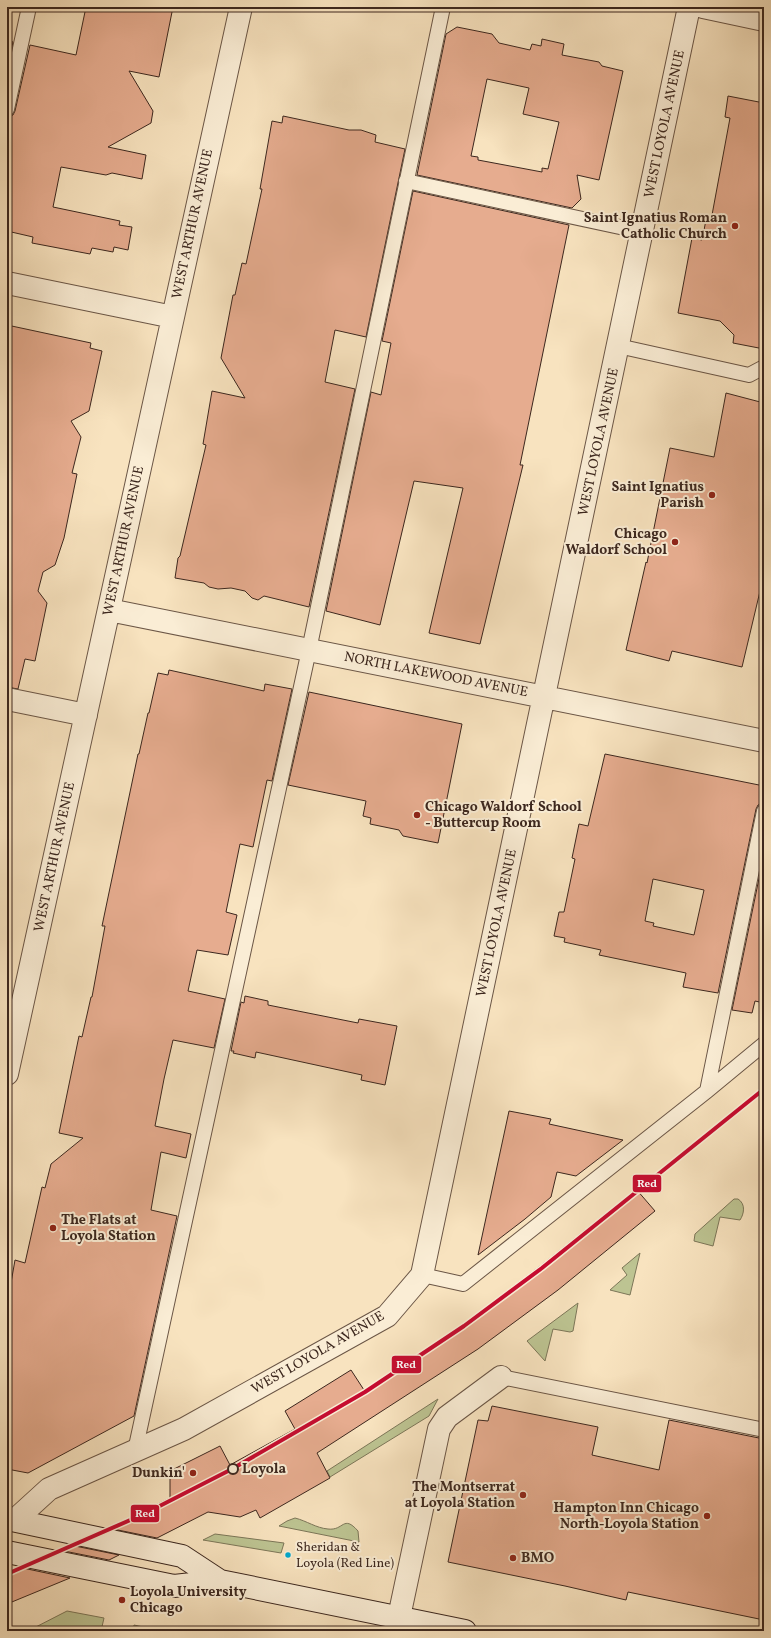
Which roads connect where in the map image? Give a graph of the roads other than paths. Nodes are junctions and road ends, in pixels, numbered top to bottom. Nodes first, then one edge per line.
1 (29, 7) edge
2 (241, 7) edge
3 (443, 7) edge
4 (689, 7) edge
5 (703, 7) edge
6 (764, 20) edge
7 (11, 73) edge
8 (7, 109) edge
9 (406, 181) junction
10 (643, 232) junction
11 (7, 283) edge
12 (172, 317) junction
13 (618, 346) junction
14 (764, 367) edge
15 (109, 610) junction
16 (309, 650) junction
17 (545, 697) junction
18 (7, 698) edge
19 (86, 715) junction
20 (764, 741) edge
21 (764, 811) edge
22 (764, 1044) edge
23 (7, 1074) edge
24 (707, 1091) junction
25 (422, 1275) junction
26 (501, 1377) joint
27 (764, 1430) edge
28 (135, 1451) junction
29 (11, 1519) edge
30 (7, 1552) edge
31 (220, 1581) junction
32 (398, 1624) edge
33 (465, 1631) edge

1 - 7 lane
2 - 12 street, WEST ARTHUR AVENUE
3 - 9 lane
4 - 10 street, WEST LOYOLA AVENUE
5 - 6 street
7 - 8 lane
9 - 10 lane
9 - 16 lane
10 - 13 street, WEST LOYOLA AVENUE
11 - 12 street
12 - 15 street, WEST ARTHUR AVENUE
13 - 14 lane
13 - 17 street, WEST LOYOLA AVENUE
15 - 16 street, NORTH LAKEWOOD AVENUE
15 - 19 street, WEST ARTHUR AVENUE
16 - 17 street, NORTH LAKEWOOD AVENUE
16 - 28 lane
17 - 20 street, NORTH LAKEWOOD AVENUE
17 - 25 street, WEST LOYOLA AVENUE
18 - 19 street
19 - 23 street, WEST ARTHUR AVENUE
21 - 24 lane
22 - 24 lane
24 - 25 lane
25 - 28 street, WEST LOYOLA AVENUE
26 - 27 lane
26 - 32 street
28 - 29 street, WEST LOYOLA AVENUE
29 - 31 street
30 - 31 street
31 - 32 street
32 - 33 street

